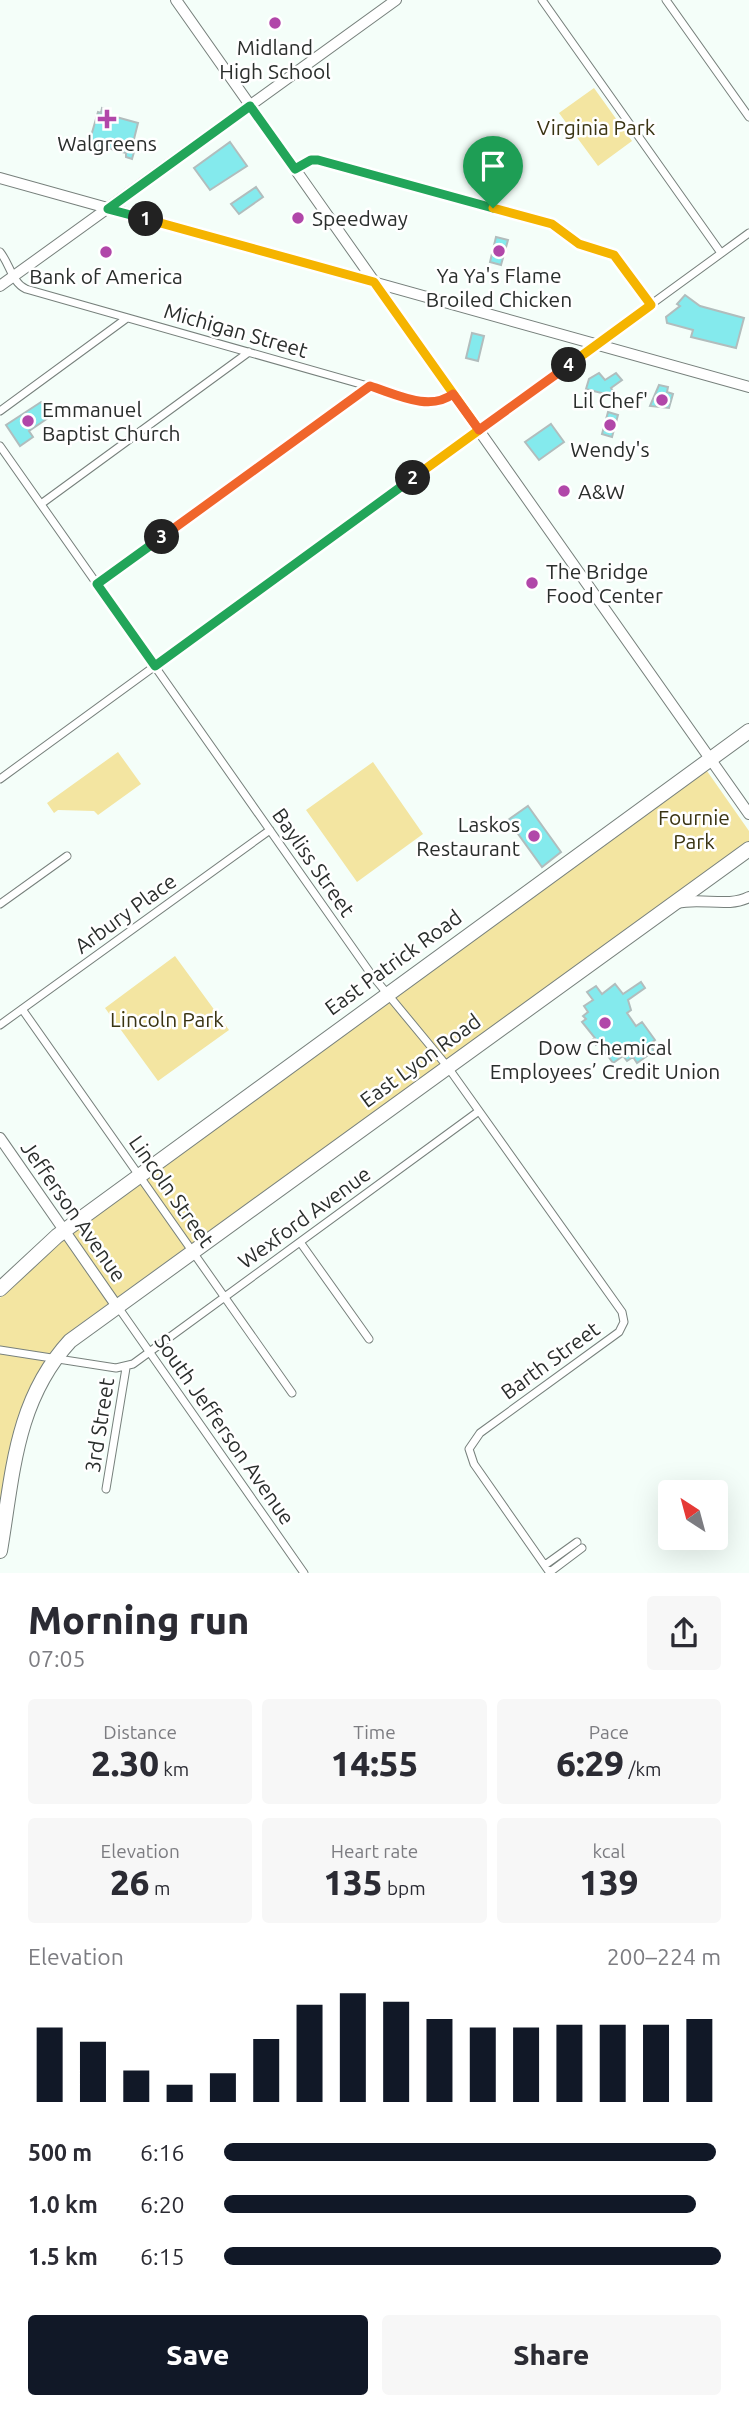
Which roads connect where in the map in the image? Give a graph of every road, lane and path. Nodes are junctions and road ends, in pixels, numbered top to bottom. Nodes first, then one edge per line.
1 (176, 0) edge
2 (396, 0) edge
3 (542, 0) edge
4 (666, 0) edge
5 (250, 106) junction
6 (749, 117) edge
7 (295, 169) junction
8 (0, 178) edge
9 (108, 209) junction
10 (749, 233) edge
11 (0, 252) edge
12 (721, 253) junction
13 (14, 276) junction
14 (374, 282) junction
15 (0, 286) edge
16 (651, 305) junction
17 (127, 318) junction
18 (596, 346) junction
19 (249, 352) junction
20 (370, 386) junction
21 (749, 387) edge
22 (453, 394) junction
23 (0, 411) edge
24 (479, 430) junction
25 (0, 446) edge
26 (41, 503) junction
27 (97, 584) junction
28 (155, 666) junction
29 (746, 732) edge
30 (710, 758) junction
31 (0, 779) edge
32 (749, 814) edge
33 (270, 830) junction
34 (749, 849) edge
35 (67, 856) dead end
36 (749, 897) edge
37 (0, 904) edge
38 (671, 904) junction
39 (386, 994) junction
40 (22, 1009) junction
41 (0, 1025) edge
42 (447, 1066) junction
43 (479, 1111) junction
44 (0, 1138) edge
45 (139, 1175) junction
46 (64, 1231) junction
47 (300, 1242) junction
48 (192, 1251) junction
49 (0, 1289) edge
50 (608, 1290) joint
51 (225, 1297) junction
52 (116, 1305) junction
53 (369, 1339) dead end
54 (0, 1350) edge
55 (150, 1352) junction
56 (54, 1358) junction
57 (126, 1368) junction
58 (292, 1394) dead end
59 (106, 1489) dead end
60 (580, 1545) dead end
61 (0, 1551) edge
62 (548, 1570) edge
63 (304, 1573) edge

1 - 5 street
2 - 5 street
3 - 12 street
4 - 6 street
5 - 7 street
5 - 9 street
7 - 14 street
7 - 16 street
8 - 9 street
9 - 13 street
9 - 14 street
10 - 12 street
11 - 13 street
12 - 16 street
13 - 15 street
13 - 17 street, Michigan Street
14 - 18 street
14 - 22 street
16 - 18 street
17 - 19 street, Michigan Street
17 - 23 street
18 - 21 street
18 - 24 street
19 - 20 street, Michigan Street
19 - 26 street
20 - 22 street, Michigan Street
20 - 27 street
22 - 24 street
24 - 28 street
24 - 30 street
25 - 26 street, Bayliss Street
26 - 27 street, Bayliss Street
27 - 28 street, Bayliss Street
28 - 31 street
28 - 33 street, Bayliss Street
29 - 30 highway, East Patrick Road
30 - 32 street
30 - 39 highway, East Patrick Road
33 - 39 street, Bayliss Street
33 - 40 street, Arbury Place
34 - 38 highway, East Lyon Road
35 - 37 street
36 - 38 street
38 - 42 highway, East Lyon Road
39 - 42 street, Bayliss Street
39 - 45 highway, East Patrick Road
40 - 41 street, Arbury Place
40 - 45 street, Lincoln Street
42 - 43 street, Bayliss Street
42 - 48 highway, East Lyon Road
43 - 47 street, Wexford Avenue
43 - 50 street, Bayliss Street
44 - 46 street, Jefferson Avenue
45 - 46 highway, East Patrick Road
45 - 48 street, Lincoln Street
46 - 49 highway, East Patrick Road
46 - 52 street, Jefferson Avenue
47 - 51 street, Wexford Avenue
47 - 53 street
48 - 51 street, Lincoln Street
48 - 52 highway, East Lyon Road
50 - 62 street, Barth Street
51 - 55 street, Wexford Avenue
51 - 58 street, Lincoln Street
52 - 55 street, South Jefferson Avenue
52 - 56 highway, East Lyon Road
54 - 56 street
55 - 57 street, Wexford Avenue
55 - 63 street, South Jefferson Avenue
56 - 57 street
56 - 61 highway, East Lyon Road
57 - 59 street, 3rd Street
60 - 62 street

